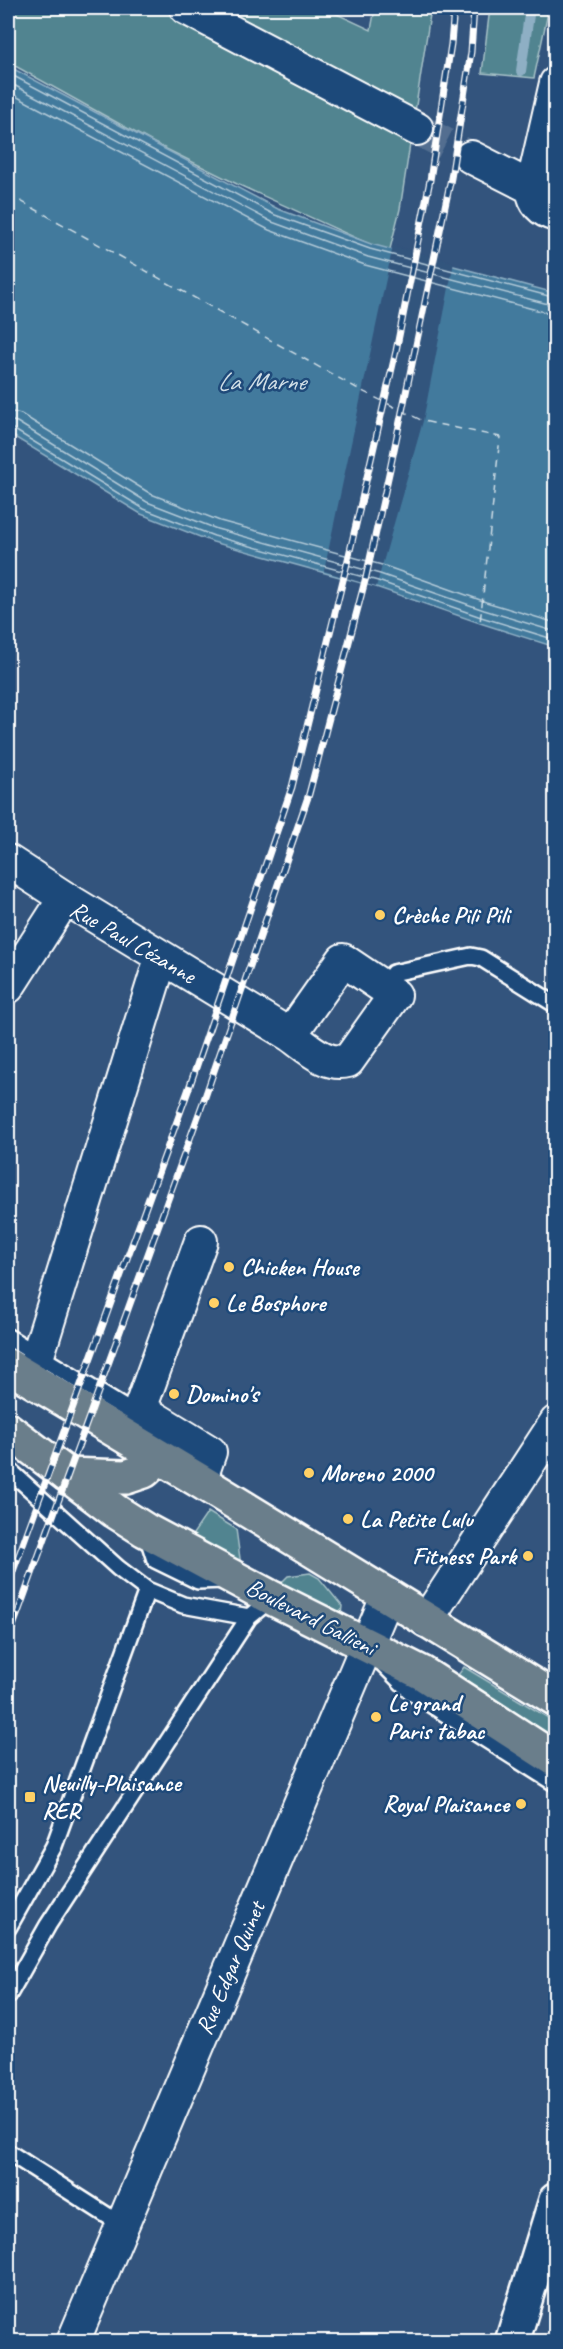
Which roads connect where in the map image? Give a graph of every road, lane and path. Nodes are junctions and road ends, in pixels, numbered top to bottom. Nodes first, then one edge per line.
1 (186, 8) edge
2 (555, 83) edge
3 (417, 129) tunnel mouth
4 (471, 157) tunnel mouth
5 (532, 188) junction
6 (555, 215) edge
7 (8, 861) edge
8 (65, 898) junction
9 (161, 958) junction
10 (8, 987) edge
11 (383, 987) junction
12 (555, 1005) edge
13 (290, 1035) junction
14 (201, 1241) dead end
15 (8, 1337) edge
16 (23, 1360) edge
17 (555, 1422) edge
18 (8, 1430) edge
19 (147, 1450) junction
20 (8, 1469) edge
21 (67, 1475) junction
22 (200, 1481) junction
23 (147, 1590) junction
24 (388, 1595) junction
25 (260, 1607) junction
26 (426, 1621) junction
27 (365, 1646) junction
28 (555, 1699) edge
29 (555, 1760) edge
30 (555, 1784) edge
31 (8, 1928) edge
32 (8, 1996) edge
33 (8, 2152) edge
34 (555, 2200) edge
35 (123, 2225) junction
36 (73, 2342) edge
37 (512, 2342) edge

1 - 3 street
2 - 5 street
4 - 5 street
5 - 6 street
7 - 8 street
8 - 9 street, Rue Paul Cézanne
8 - 10 street, Rue Paul Cézanne
9 - 13 street, Rue Paul Cézanne
9 - 16 street
11 - 12 lane
11 - 13 street
11 - 13 street, Rue Paul Cézanne
14 - 22 street
15 - 16 lane
16 - 19 main road
17 - 26 street
18 - 21 main road, Boulevard Gallieni
19 - 21 main road
19 - 22 main road
20 - 23 lane
21 - 25 main road, Boulevard Gallieni
22 - 24 main road
23 - 25 lane
23 - 31 lane
24 - 26 main road
24 - 27 street, Rue Edgar Quinet
25 - 27 main road, Boulevard Gallieni
25 - 32 lane
26 - 28 main road
27 - 29 main road, Boulevard Gallieni
27 - 30 lane
27 - 35 street, Rue Edgar Quinet
33 - 35 lane
34 - 37 street
35 - 36 street, Rue Edgar Quinet

